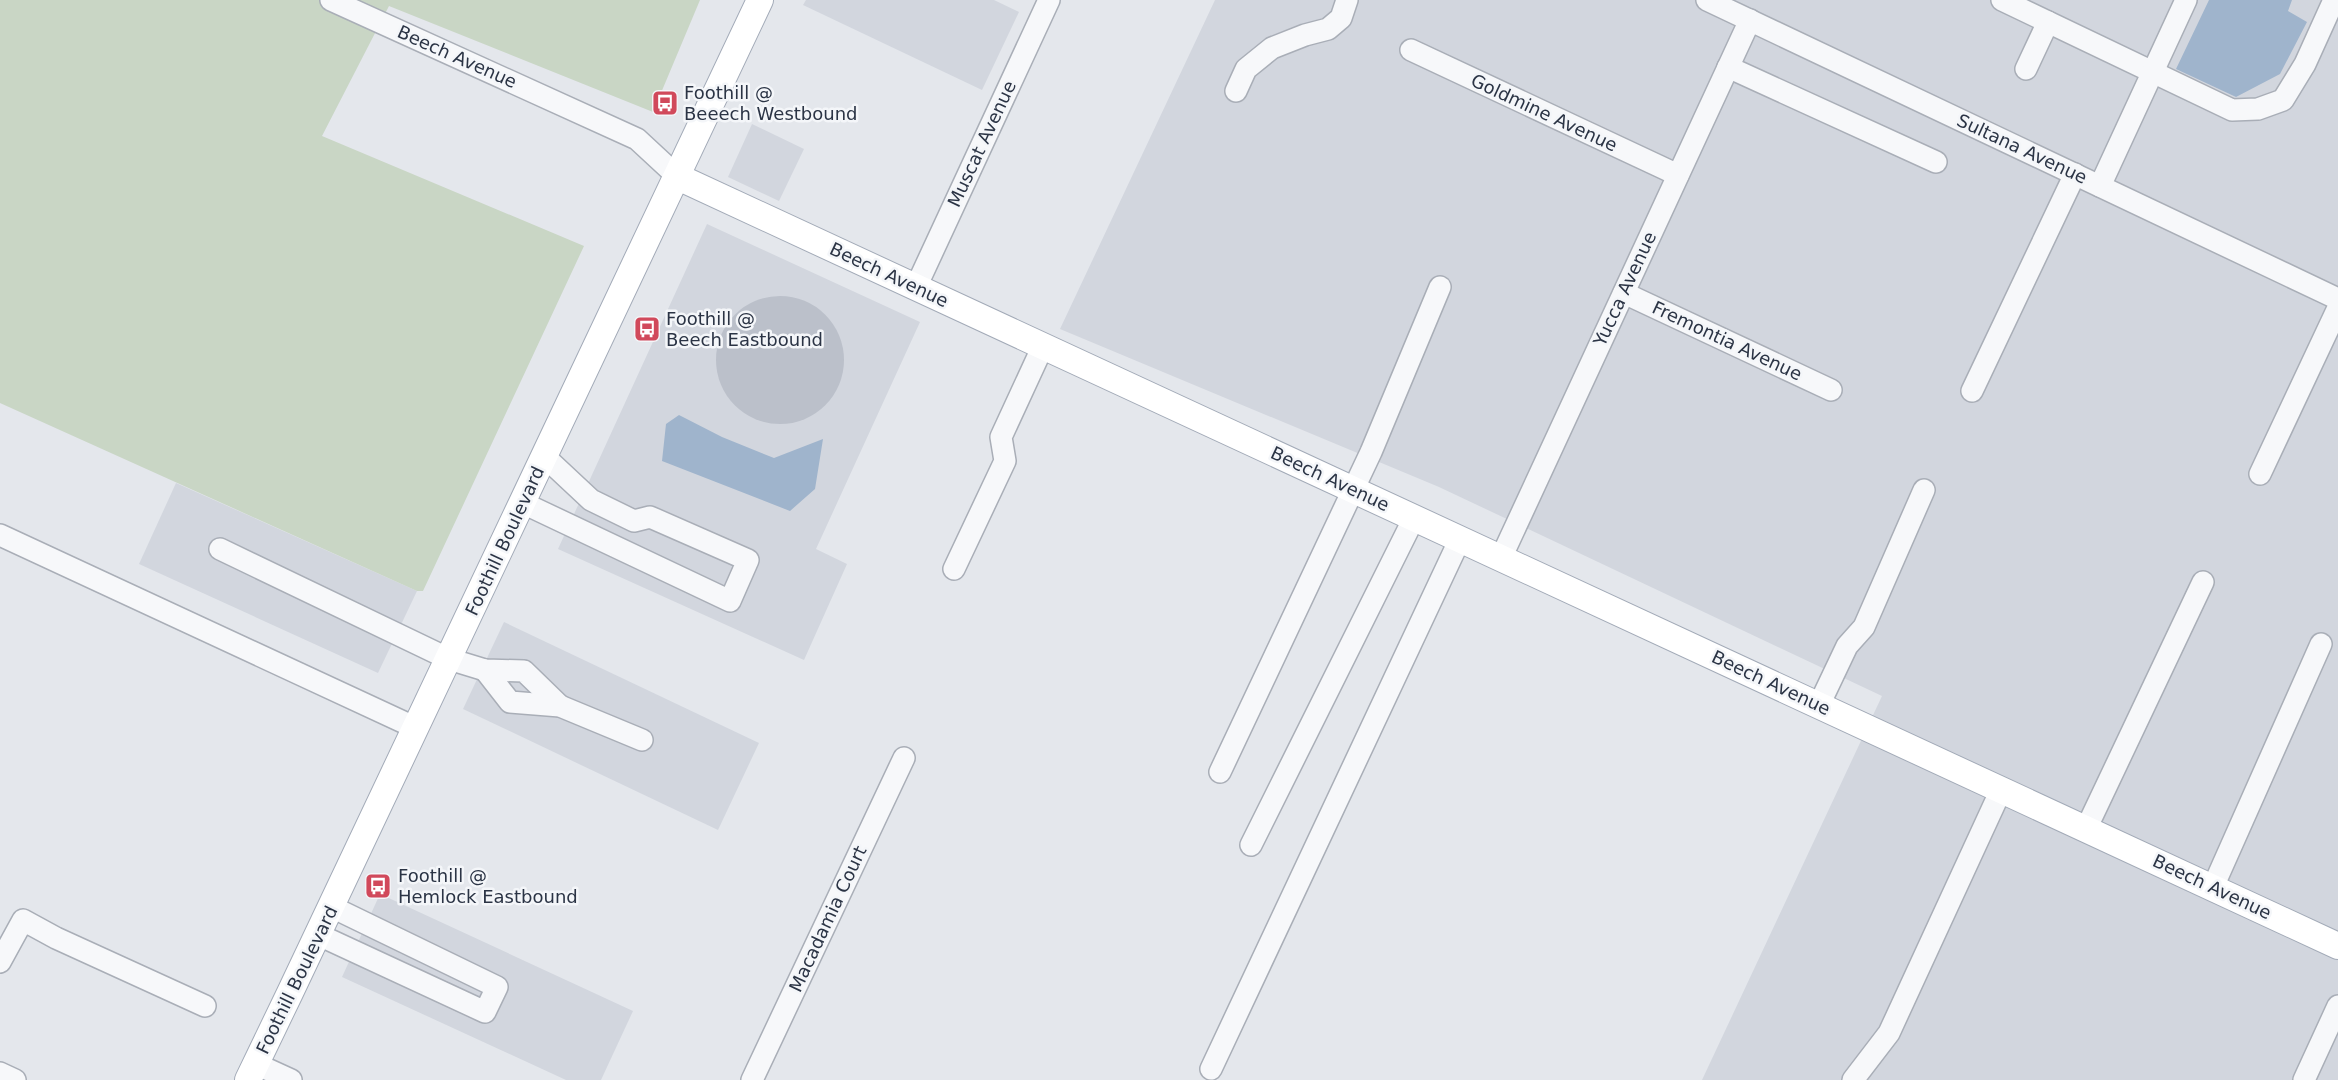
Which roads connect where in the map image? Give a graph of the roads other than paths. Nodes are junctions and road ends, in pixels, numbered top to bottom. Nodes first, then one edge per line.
1 (331, 0) edge
2 (760, 0) edge
3 (1049, 0) edge
4 (1347, 0) edge
5 (1707, 0) edge
6 (2002, 0) edge
7 (2186, 0) edge
8 (2334, 0) edge
9 (1750, 20) junction
10 (2048, 22) junction
11 (1411, 50) dead end
12 (1728, 68) junction
13 (2026, 69) dead end
14 (2153, 72) junction
15 (1236, 91) dead end
16 (1936, 162) dead end
17 (2075, 174) junction
18 (1678, 175) junction
19 (678, 177) junction
20 (2100, 186) junction
21 (916, 287) junction
22 (1440, 287) dead end
23 (1624, 293) junction
24 (2338, 298) edge
25 (2338, 308) edge
26 (1043, 346) junction
27 (1831, 390) dead end
28 (1972, 391) dead end
29 (545, 457) junction
30 (2260, 474) dead end
31 (1352, 489) junction
32 (1924, 490) dead end
33 (523, 503) junction
34 (1414, 518) junction
35 (0, 535) edge
36 (1460, 539) junction
37 (220, 549) dead end
38 (1501, 558) junction
39 (954, 569) dead end
40 (2203, 582) dead end
41 (2321, 644) dead end
42 (449, 659) junction
43 (485, 670) junction
44 (1819, 705) junction
45 (560, 706) junction
46 (416, 728) junction
47 (642, 740) dead end
48 (904, 758) dead end
49 (1220, 772) dead end
50 (2001, 790) junction
51 (2086, 829) junction
52 (1251, 844) dead end
53 (2213, 887) junction
54 (333, 907) junction
55 (0, 930) edge
56 (319, 935) junction
57 (2338, 945) edge
58 (2, 958) edge
59 (2338, 1005) edge
60 (205, 1006) dead end
61 (1889, 1033) junction
62 (1210, 1069) dead end
63 (252, 1072) edge
64 (0, 1073) edge
65 (15, 1080) edge
66 (291, 1080) edge
67 (752, 1080) edge
68 (1854, 1080) edge
69 (1868, 1080) edge
70 (2304, 1080) edge

1 - 19 street, Beech Avenue
2 - 19 main road, Foothill Boulevard
3 - 21 street, Muscat Avenue
4 - 15 street
5 - 9 street, Sultana Avenue
6 - 10 street
7 - 14 street
8 - 14 street
9 - 12 street, Yucca Avenue
9 - 17 street, Sultana Avenue
10 - 13 street
10 - 14 street
11 - 18 street, Goldmine Avenue
12 - 16 street
12 - 18 street, Yucca Avenue
14 - 20 street
17 - 20 street, Sultana Avenue
17 - 28 street
18 - 23 street, Yucca Avenue
19 - 21 main road, Beech Avenue
19 - 29 main road, Foothill Boulevard
20 - 24 street, Sultana Avenue
21 - 26 main road, Beech Avenue
22 - 31 street
23 - 27 street, Fremontia Avenue
23 - 38 street, Yucca Avenue
25 - 30 street
26 - 31 main road, Beech Avenue
26 - 39 street
29 - 33 main road, Foothill Boulevard
29 - 33 street
31 - 34 main road, Beech Avenue
31 - 49 street
32 - 44 street
33 - 42 main road, Foothill Boulevard
34 - 36 main road, Beech Avenue
34 - 52 street
35 - 46 street
36 - 38 main road, Beech Avenue
36 - 62 street
37 - 42 street
38 - 44 main road, Beech Avenue
40 - 51 street
41 - 53 street
42 - 43 street
42 - 46 main road, Foothill Boulevard
43 - 45 street
43 - 45 street
44 - 50 main road, Beech Avenue
45 - 47 street
46 - 54 main road, Foothill Boulevard
48 - 67 street, Macadamia Court
50 - 51 main road, Beech Avenue
50 - 61 street
51 - 53 main road, Beech Avenue
53 - 57 main road, Beech Avenue
54 - 56 main road, Foothill Boulevard
54 - 56 street
55 - 58 street
56 - 63 main road, Foothill Boulevard
58 - 60 street
59 - 70 street
61 - 68 street
61 - 69 street
63 - 66 street
64 - 65 street

